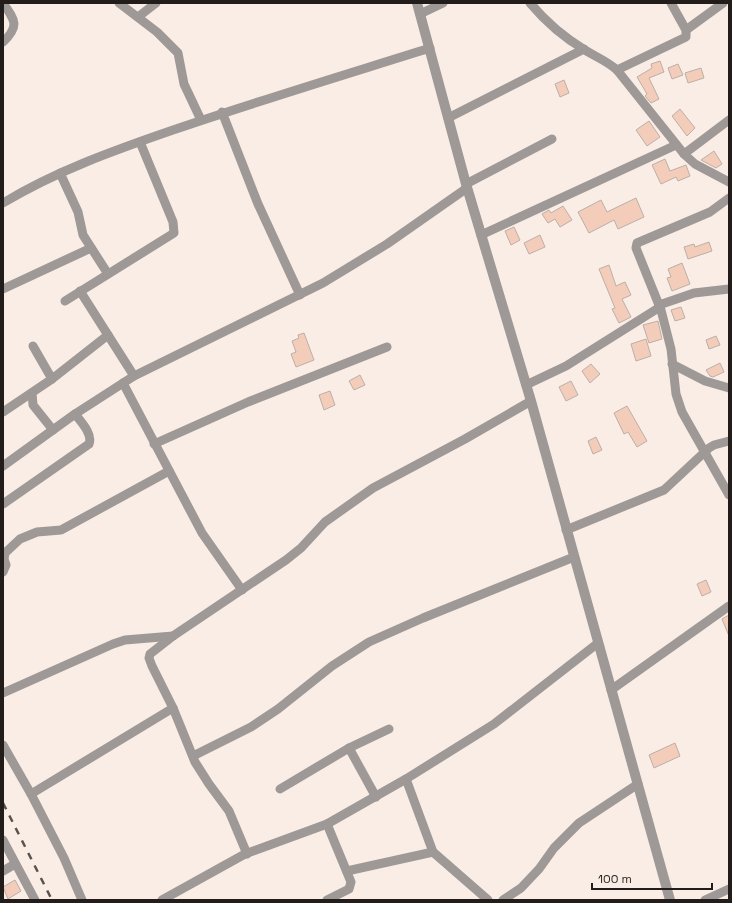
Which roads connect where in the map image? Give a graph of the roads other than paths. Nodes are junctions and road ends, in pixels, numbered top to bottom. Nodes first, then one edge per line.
1 (4, 3) edge
2 (119, 3) edge
3 (156, 3) edge
4 (418, 3) edge
5 (443, 3) edge
6 (530, 3) edge
7 (671, 3) edge
8 (723, 3) edge
9 (420, 14) junction
10 (138, 17) junction
11 (686, 30) junction
12 (3, 42) edge
13 (430, 48) junction
14 (584, 49) junction
15 (616, 70) junction
16 (222, 112) junction
17 (448, 118) junction
18 (201, 120) junction
19 (729, 120) edge
20 (552, 139) dead end
21 (140, 142) junction
22 (676, 145) junction
23 (684, 154) junction
24 (60, 173) junction
25 (729, 182) edge
26 (466, 186) junction
27 (729, 198) edge
28 (3, 203) edge
29 (481, 235) junction
30 (91, 248) junction
31 (108, 274) junction
32 (3, 289) edge
33 (729, 289) edge
34 (80, 291) junction
35 (300, 295) junction
36 (65, 301) dead end
37 (660, 306) junction
38 (108, 335) junction
39 (33, 346) dead end
40 (387, 348) dead end
41 (672, 364) junction
42 (134, 376) junction
43 (52, 379) junction
44 (123, 383) junction
45 (526, 385) junction
46 (729, 388) edge
47 (32, 393) junction
48 (530, 401) junction
49 (18, 402) junction
50 (32, 405) junction
51 (3, 412) edge
52 (75, 414) junction
53 (53, 430) junction
54 (729, 441) edge
55 (154, 444) junction
56 (705, 451) junction
57 (3, 466) edge
58 (169, 471) junction
59 (729, 495) edge
60 (3, 504) edge
61 (566, 530) junction
62 (574, 557) junction
63 (3, 572) edge
64 (242, 590) junction
65 (729, 606) edge
66 (173, 636) junction
67 (598, 643) junction
68 (612, 690) junction
69 (3, 693) edge
70 (173, 708) junction
71 (389, 728) dead end
72 (3, 745) edge
73 (349, 748) junction
74 (193, 756) junction
75 (406, 779) junction
76 (638, 784) junction
77 (280, 789) dead end
78 (32, 794) junction
79 (376, 797) junction
80 (327, 824) junction
81 (3, 840) edge
82 (433, 852) junction
83 (247, 854) junction
84 (16, 864) junction
85 (3, 871) edge
86 (347, 871) junction
87 (729, 889) edge
88 (34, 900) edge
89 (82, 900) edge
90 (162, 900) edge
91 (327, 900) edge
92 (488, 900) edge
93 (503, 900) edge
94 (670, 900) edge
95 (705, 900) edge

1 - 12 street
2 - 10 street
3 - 10 street
4 - 9 street
5 - 9 street
6 - 14 street
7 - 11 street
8 - 11 street
9 - 13 street
10 - 18 street
11 - 15 street
13 - 16 street
13 - 17 street
14 - 15 street
14 - 17 street
15 - 22 street
16 - 18 street
16 - 35 street
17 - 26 street
18 - 21 street
19 - 23 street
20 - 26 street
21 - 24 street
21 - 31 street
22 - 23 street
22 - 29 street
23 - 25 street
24 - 28 street
24 - 30 street
26 - 29 street
26 - 35 street
27 - 37 street
29 - 45 street
30 - 31 street
30 - 32 street
31 - 34 street
33 - 37 street
34 - 36 street
34 - 38 street
35 - 42 street
37 - 41 street
37 - 45 street
38 - 42 street
38 - 43 street
39 - 43 street
40 - 55 street
41 - 46 street
41 - 56 street
42 - 44 street
43 - 47 street
44 - 52 street
44 - 55 street
45 - 48 street
47 - 49 street
47 - 50 street
48 - 61 street
48 - 64 street
49 - 50 street
49 - 51 street
50 - 53 street
52 - 53 street
52 - 60 street
53 - 57 street
54 - 56 street
55 - 58 street
56 - 59 street
56 - 61 street
58 - 63 street
58 - 64 street
61 - 62 street
62 - 67 street
62 - 74 street
64 - 66 street
65 - 68 street
66 - 69 street
66 - 70 street
67 - 68 street
67 - 75 street
68 - 76 street
70 - 74 street
70 - 78 street
71 - 73 street
72 - 78 street
73 - 77 street
73 - 79 street
74 - 83 street
75 - 79 street
75 - 82 street
76 - 93 street
76 - 94 street
78 - 89 street
79 - 80 street
80 - 83 street
80 - 86 street
81 - 84 street
82 - 86 street
82 - 92 street
83 - 90 street
84 - 85 street
84 - 88 street
86 - 91 street
87 - 95 street

